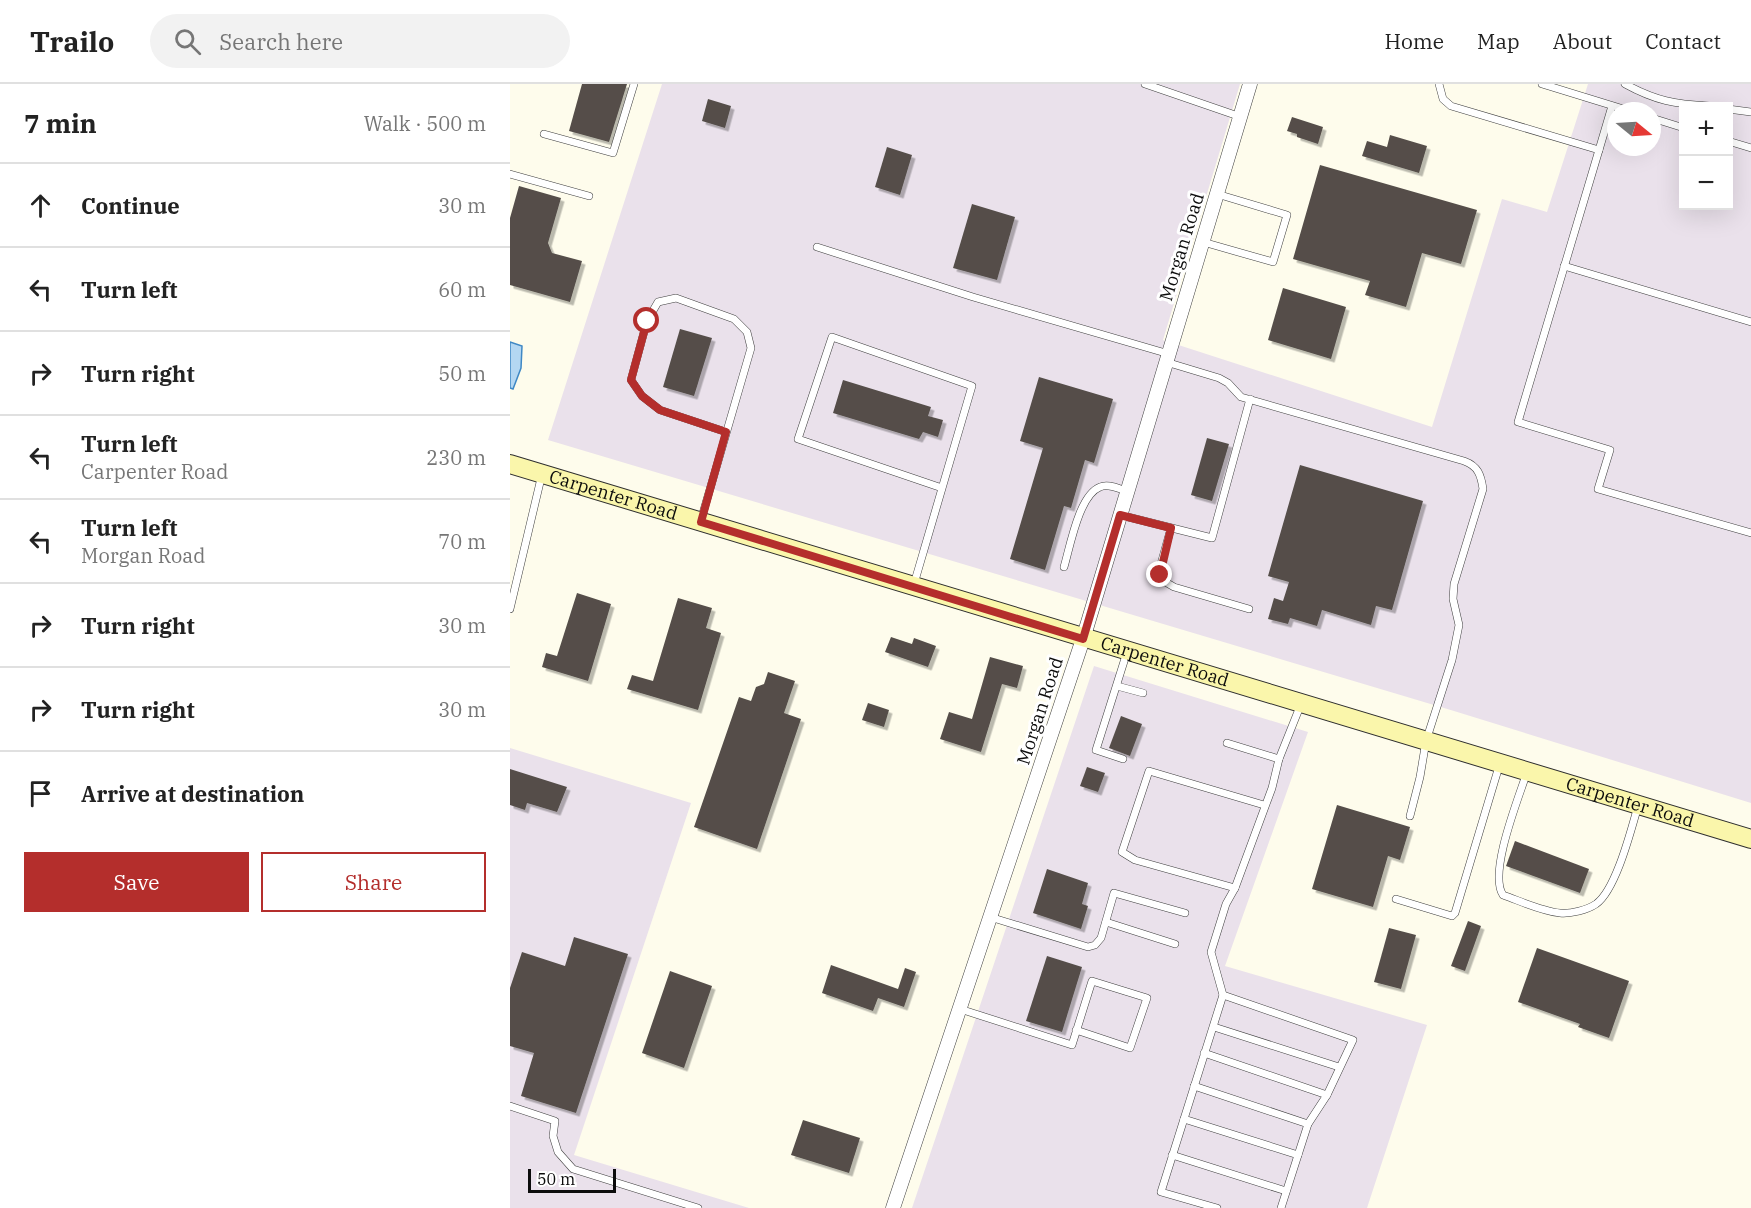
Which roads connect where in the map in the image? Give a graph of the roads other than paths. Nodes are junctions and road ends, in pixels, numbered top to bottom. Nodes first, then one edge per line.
1 (634, 84) edge
2 (1145, 84) edge
3 (1250, 84) edge
4 (1439, 84) edge
5 (1542, 84) edge
6 (1625, 84) edge
7 (1607, 104) edge
8 (1679, 104) edge
9 (1733, 110) edge
10 (1751, 112) edge
11 (1240, 117) junction
12 (1661, 121) edge
13 (1607, 123) edge
14 (1679, 127) edge
15 (544, 134) dead end
16 (1733, 143) edge
17 (1751, 148) edge
18 (1599, 150) junction
19 (510, 174) edge
20 (1217, 194) junction
21 (589, 196) dead end
22 (1203, 242) junction
23 (817, 247) dead end
24 (1564, 266) junction
25 (1751, 322) edge
26 (1168, 358) junction
27 (1250, 399) junction
28 (726, 432) junction
29 (510, 465) edge
30 (542, 474) junction
31 (942, 488) junction
32 (1128, 490) junction
33 (1120, 515) junction
34 (701, 522) junction
35 (1171, 528) junction
36 (1751, 533) edge
37 (1064, 567) dead end
38 (913, 587) junction
39 (510, 609) edge
40 (1249, 609) dead end
41 (1083, 639) junction
42 (1127, 652) junction
43 (1117, 686) junction
44 (1143, 693) dead end
45 (1301, 704) junction
46 (1426, 741) junction
47 (1227, 743) dead end
48 (1123, 759) dead end
49 (1279, 759) junction
50 (1500, 764) junction
51 (1527, 772) junction
52 (1638, 805) junction
53 (1264, 806) junction
54 (1410, 816) dead end
55 (1751, 839) edge
56 (1235, 888) junction
57 (1395, 899) dead end
58 (1185, 913) dead end
59 (990, 917) junction
60 (1106, 922) junction
61 (1175, 944) dead end
62 (1223, 995) junction
63 (960, 1009) junction
64 (1214, 1027) junction
65 (1076, 1030) junction
66 (1204, 1053) junction
67 (1339, 1067) junction
68 (1194, 1086) junction
69 (1327, 1095) junction
70 (510, 1106) edge
71 (1184, 1119) junction
72 (1308, 1124) junction
73 (1172, 1155) junction
74 (1298, 1155) junction
75 (1286, 1191) junction
76 (698, 1208) edge
77 (893, 1208) edge
78 (1217, 1208) edge
79 (1281, 1208) edge

1 - 15 lane
2 - 11 lane
3 - 11 street, Morgan Road
4 - 18 lane
5 - 7 lane
6 - 8 lane
9 - 10 lane
11 - 20 street, Morgan Road
12 - 14 lane
13 - 18 lane
16 - 17 lane
18 - 24 lane
19 - 21 lane
20 - 22 street, Morgan Road
20 - 22 lane
22 - 26 street, Morgan Road
23 - 26 lane
24 - 25 lane
24 - 36 lane
26 - 27 lane
26 - 32 street, Morgan Road
27 - 35 lane
27 - 46 lane
28 - 28 lane
28 - 34 lane
29 - 30 main road, Carpenter Road
30 - 34 main road, Carpenter Road
30 - 39 lane
31 - 31 lane
31 - 38 lane
32 - 33 street, Morgan Road
32 - 37 lane
33 - 35 lane
33 - 41 street, Morgan Road
34 - 38 main road, Carpenter Road
35 - 40 lane
38 - 41 main road, Carpenter Road
41 - 42 main road, Carpenter Road
41 - 59 street, Morgan Road
42 - 43 lane
42 - 45 main road, Carpenter Road
43 - 44 lane
43 - 48 lane
45 - 46 main road, Carpenter Road
45 - 49 lane
46 - 50 main road, Carpenter Road
46 - 54 lane
47 - 49 lane
49 - 53 lane
50 - 51 main road, Carpenter Road
50 - 57 lane
51 - 52 main road, Carpenter Road
51 - 52 lane
52 - 55 main road, Carpenter Road
53 - 56 lane
53 - 56 lane
56 - 62 lane
58 - 60 lane
59 - 60 lane
59 - 63 street, Morgan Road
60 - 61 lane
62 - 64 lane
62 - 67 lane
63 - 65 lane
63 - 77 street, Morgan Road
64 - 66 lane
64 - 67 lane
65 - 65 lane
66 - 68 lane
66 - 69 lane
67 - 69 lane
68 - 71 lane
68 - 72 lane
69 - 72 lane
70 - 76 lane
71 - 73 lane
71 - 74 lane
72 - 74 lane
73 - 75 lane
73 - 78 lane
74 - 75 lane
75 - 79 lane

